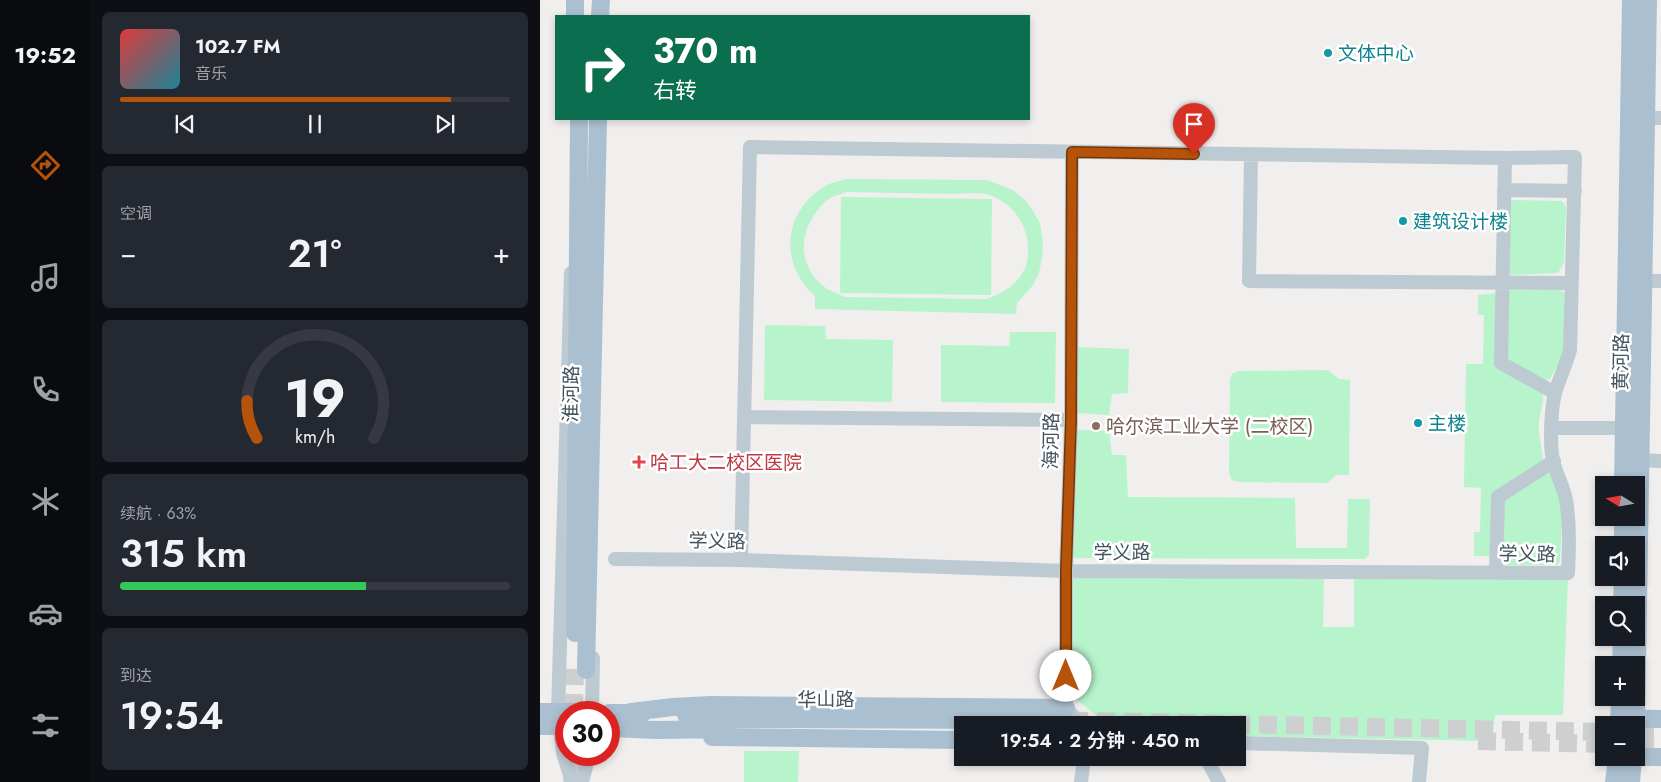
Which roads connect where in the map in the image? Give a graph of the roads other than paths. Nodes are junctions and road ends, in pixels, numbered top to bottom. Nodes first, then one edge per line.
1 (575, 0) edge
2 (601, 0) edge
3 (1631, 0) edge
4 (1648, 0) edge
5 (575, 15) edge
6 (600, 15) edge
7 (1654, 118) edge
8 (579, 120) edge
9 (598, 120) edge
10 (1072, 152) junction
11 (1251, 154) junction
12 (1505, 158) junction
13 (1504, 190) junction
14 (1575, 191) junction
15 (578, 198) junction
16 (596, 198) junction
17 (1643, 281) junction
18 (1661, 281) edge
19 (1502, 282) junction
20 (1572, 282) junction
21 (1555, 393) junction
22 (744, 417) junction
23 (1071, 420) junction
24 (1552, 428) junction
25 (1624, 428) junction
26 (1641, 460) junction
27 (1554, 461) junction
28 (1661, 461) edge
29 (1623, 476) edge
30 (615, 559) dead end
31 (741, 560) junction
32 (1066, 571) junction
33 (1496, 572) junction
34 (561, 701) edge
35 (592, 701) edge
36 (1066, 708) junction
37 (540, 712) edge
38 (620, 712) edge
39 (631, 712) junction
40 (1073, 716) edge
41 (1628, 716) edge
42 (555, 719) edge
43 (1661, 719) edge
44 (954, 720) edge
45 (1645, 720) edge
46 (555, 723) edge
47 (540, 726) edge
48 (620, 728) edge
49 (657, 730) junction
50 (954, 730) edge
51 (954, 740) edge
52 (1246, 743) edge
53 (1645, 757) edge
54 (1661, 757) edge
55 (567, 766) edge
56 (586, 766) edge
57 (1083, 766) edge
58 (1211, 766) edge
59 (1616, 766) edge
60 (1634, 766) edge
61 (572, 782) edge
62 (582, 782) edge
63 (1081, 782) edge
64 (1220, 782) edge
65 (1419, 782) edge
66 (1614, 782) edge
67 (1631, 782) edge

1 - 5 main road
2 - 6 main road
3 - 25 main road, 黄河路
4 - 7 main road, 黄河路
7 - 17 main road, 黄河路
8 - 15 main road, 淮河路
9 - 16 main road, 淮河路
10 - 11 street
10 - 22 street
10 - 23 street, 海河路
11 - 12 street
11 - 19 street
12 - 13 street
12 - 14 street
13 - 14 street
13 - 19 street
14 - 20 street
15 - 16 main road, 淮河路
15 - 34 street
16 - 35 street
17 - 18 street
17 - 26 main road, 黄河路
19 - 20 street
19 - 21 street
20 - 21 street
21 - 24 street
22 - 23 street
22 - 31 street
23 - 32 street, 海河路
24 - 25 street
24 - 27 street
25 - 29 main road, 黄河路
26 - 28 street
26 - 41 main road, 黄河路
27 - 33 street
27 - 33 street, 学义路
30 - 31 street, 学义路
31 - 32 street, 学义路
32 - 33 street, 学义路
32 - 36 street, 海河路
36 - 39 main road
36 - 40 street
37 - 42 main road
38 - 39 main road, 华山路
39 - 44 main road, 华山路
43 - 45 main road
46 - 47 main road
48 - 49 main road
49 - 50 main road
49 - 51 main road, 华山路
52 - 65 street
53 - 54 main road
55 - 61 street
56 - 62 street
57 - 63 street
58 - 64 street
59 - 66 main road
60 - 67 main road

